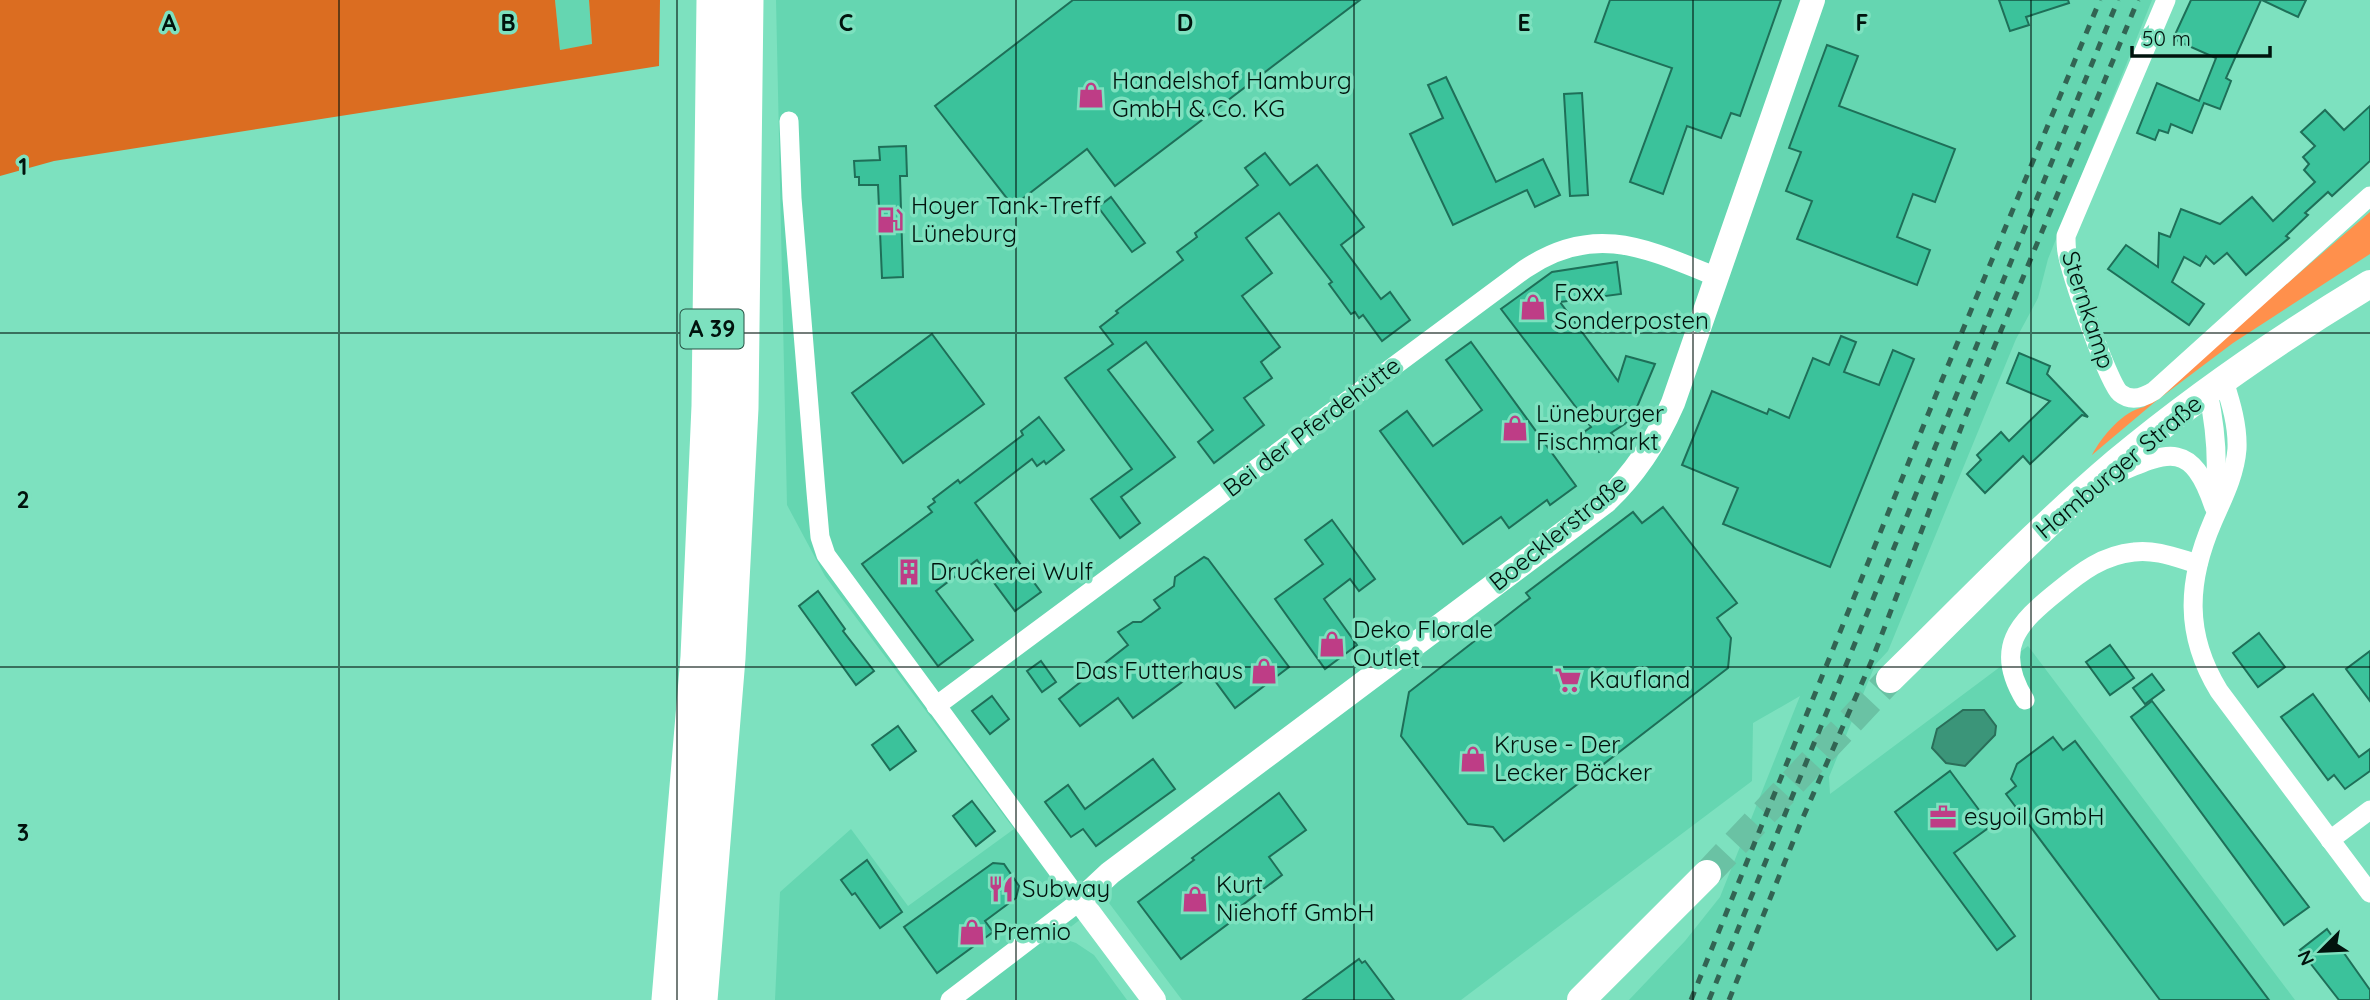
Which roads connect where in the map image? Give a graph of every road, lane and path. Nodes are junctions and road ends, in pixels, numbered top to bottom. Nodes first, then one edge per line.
1 (715, 0) edge
2 (745, 0) edge
3 (1813, 0) edge
4 (2166, 0) edge
5 (789, 121) dead end
6 (2370, 196) edge
7 (1717, 277) junction
8 (2370, 284) edge
9 (2216, 386) junction
10 (2090, 486) junction
11 (2213, 514) junction
12 (2197, 564) junction
13 (1890, 679) tunnel mouth
14 (2025, 700) dead end
15 (936, 706) junction
16 (2370, 810) edge
17 (2330, 840) junction
18 (1707, 874) tunnel mouth
19 (2370, 893) edge
20 (1080, 901) junction
21 (692, 1000) edge
22 (950, 1000) edge
23 (1154, 1000) edge
24 (1581, 1000) edge

1 - 21 highway, A 39
2 - 21 highway, A 39
3 - 7 street, Boecklerstraße
4 - 6 street, Sternkamp
5 - 15 street
7 - 15 street, Bei der Pferdehütte
7 - 20 street, Boecklerstraße
8 - 9 main road, Hamburger Straße
9 - 10 main road, Hamburger Straße
9 - 11 street
10 - 11 street
10 - 13 main road, Hamburger Straße
11 - 12 street
12 - 14 street
12 - 17 street
15 - 20 street
16 - 17 street
17 - 19 street
18 - 24 main road
20 - 22 street
20 - 23 street

